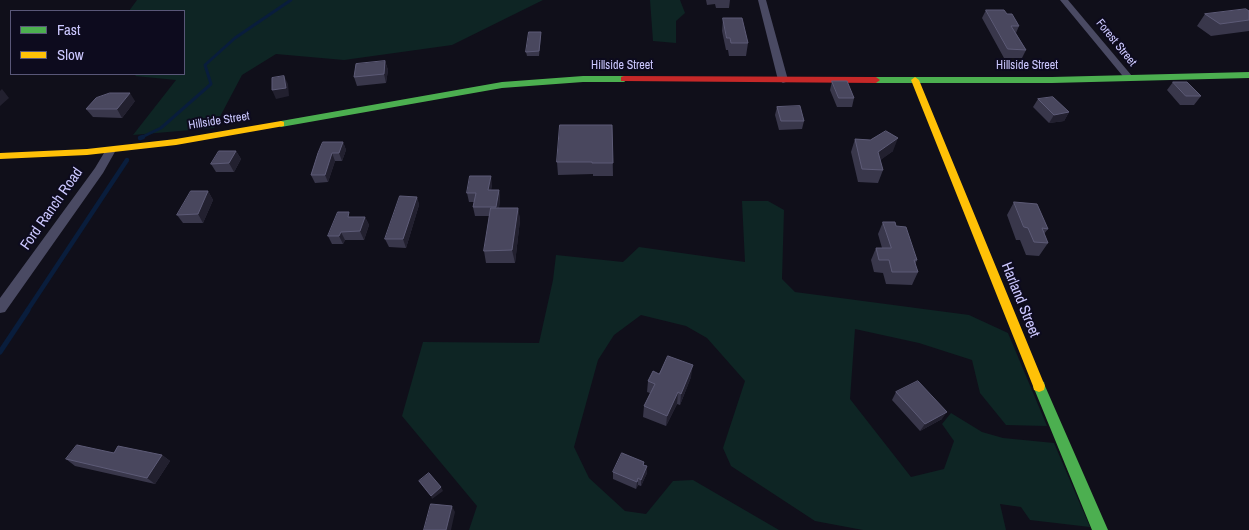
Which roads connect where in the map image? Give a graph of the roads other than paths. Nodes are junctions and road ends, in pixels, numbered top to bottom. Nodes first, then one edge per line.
1 (762, 0) edge
2 (1064, 0) edge
3 (1249, 75) edge
4 (1129, 78) junction
5 (783, 80) junction
6 (915, 80) junction
7 (111, 150) junction
8 (0, 156) edge
9 (0, 308) edge
10 (1100, 530) edge

1 - 5 street
2 - 4 street, Forest Street
3 - 4 street, Hillside Street
4 - 6 street, Hillside Street
5 - 6 street, Hillside Street
5 - 7 street, Hillside Street
6 - 10 street, Harland Street
7 - 8 street, Hillside Street
7 - 9 street, Ford Ranch Road

